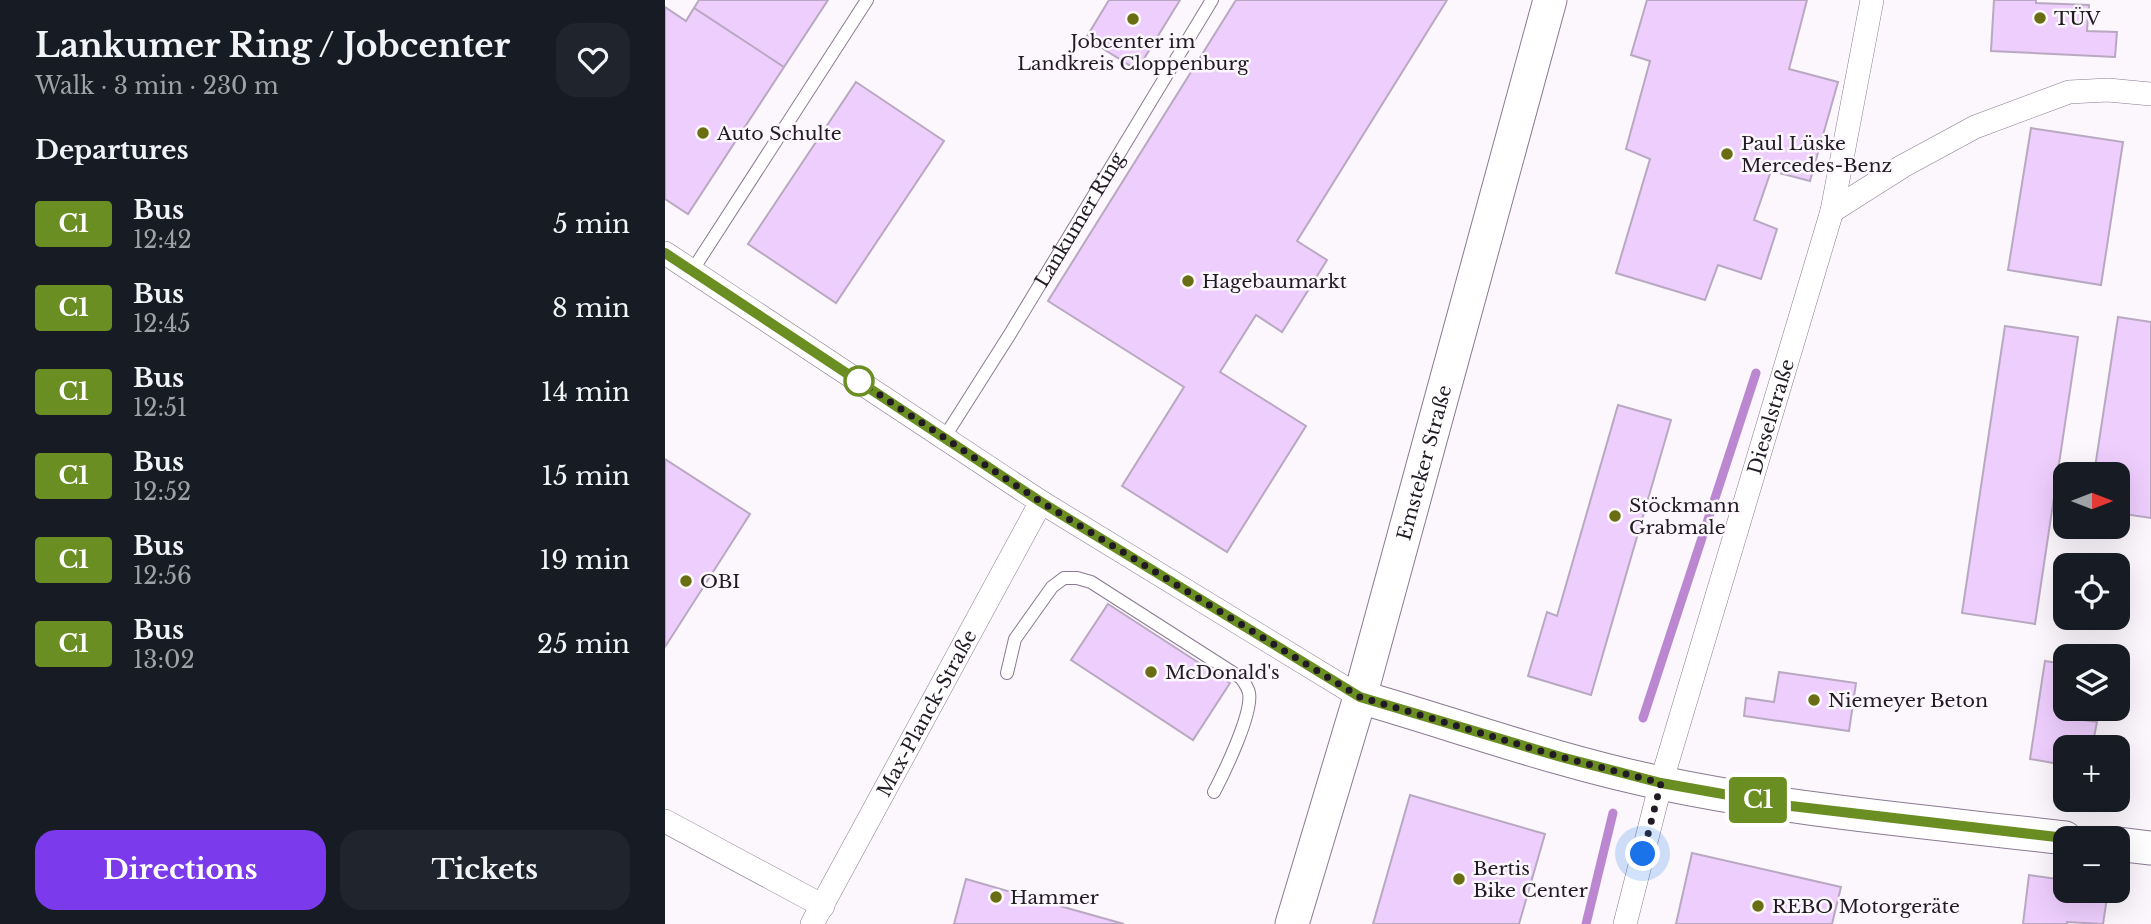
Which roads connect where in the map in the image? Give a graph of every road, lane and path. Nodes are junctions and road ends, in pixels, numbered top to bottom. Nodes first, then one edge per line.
1 (867, 0) edge
2 (1212, 0) edge
3 (1550, 0) edge
4 (1872, 0) edge
5 (2151, 94) edge
6 (1832, 211) junction
7 (665, 253) edge
8 (692, 271) junction
9 (944, 438) junction
10 (1041, 502) junction
11 (1007, 673) dead end
12 (1360, 697) junction
13 (1661, 783) junction
14 (1214, 792) dead end
15 (665, 821) edge
16 (2053, 837) edge
17 (2130, 846) edge
18 (2151, 848) edge
19 (817, 915) edge
20 (1292, 924) edge
21 (1625, 924) edge

1 - 8 lane
2 - 9 lane, Lankumer Ring
3 - 12 street, Emsteker Straße
4 - 6 street, Dieselstraße
5 - 6 street
6 - 13 street, Dieselstraße
7 - 8 street
8 - 9 street
9 - 10 street
10 - 12 street
10 - 19 street, Max-Planck-Straße
11 - 14 lane
12 - 13 street
12 - 20 street, Emsteker Straße
13 - 16 street
13 - 21 street, Dieselstraße
15 - 19 street
17 - 18 street

